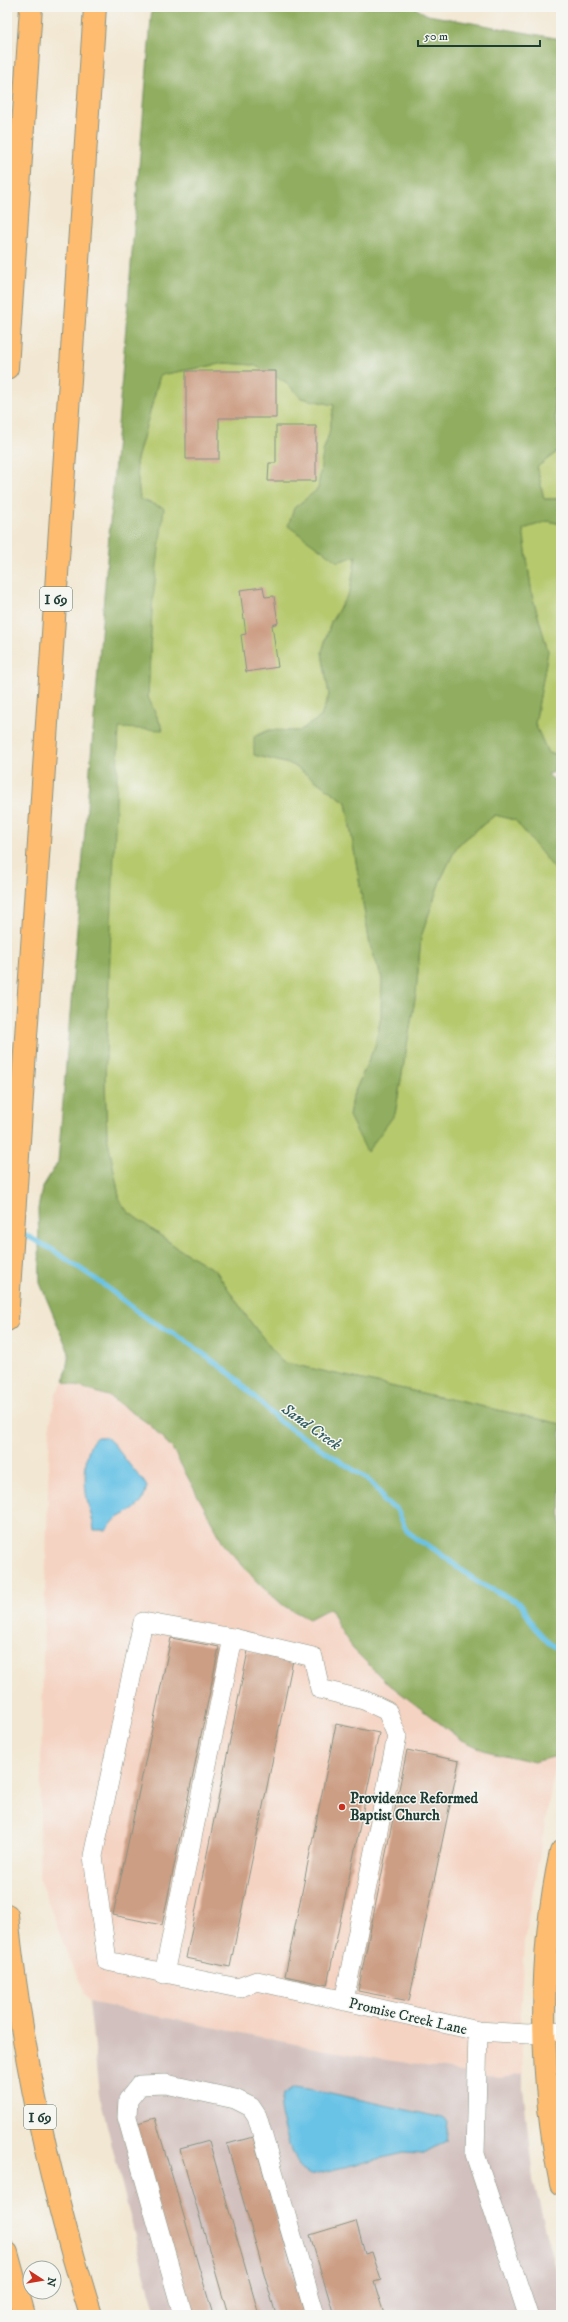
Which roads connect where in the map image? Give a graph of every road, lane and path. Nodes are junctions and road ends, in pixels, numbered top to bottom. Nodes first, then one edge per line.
1 (31, 7) edge
2 (95, 7) edge
3 (7, 368) edge
4 (7, 1320) edge
5 (233, 1638) junction
6 (561, 1852) edge
7 (7, 1915) edge
8 (164, 1974) junction
9 (344, 2001) junction
10 (478, 2031) junction
11 (553, 2032) edge
12 (561, 2184) edge
13 (7, 2253) edge
14 (24, 2315) edge
15 (91, 2315) edge
16 (183, 2315) edge
17 (315, 2315) edge
18 (528, 2315) edge

1 - 3 main road
2 - 4 main road, I 69
5 - 8 street
5 - 8 street
5 - 9 street
6 - 11 main road
7 - 15 main road, I 69
8 - 9 street, Promise Creek Lane
9 - 10 street, Promise Creek Lane
10 - 11 street, Promise Creek Lane
10 - 18 street
11 - 12 main road
13 - 14 main road
16 - 17 street

